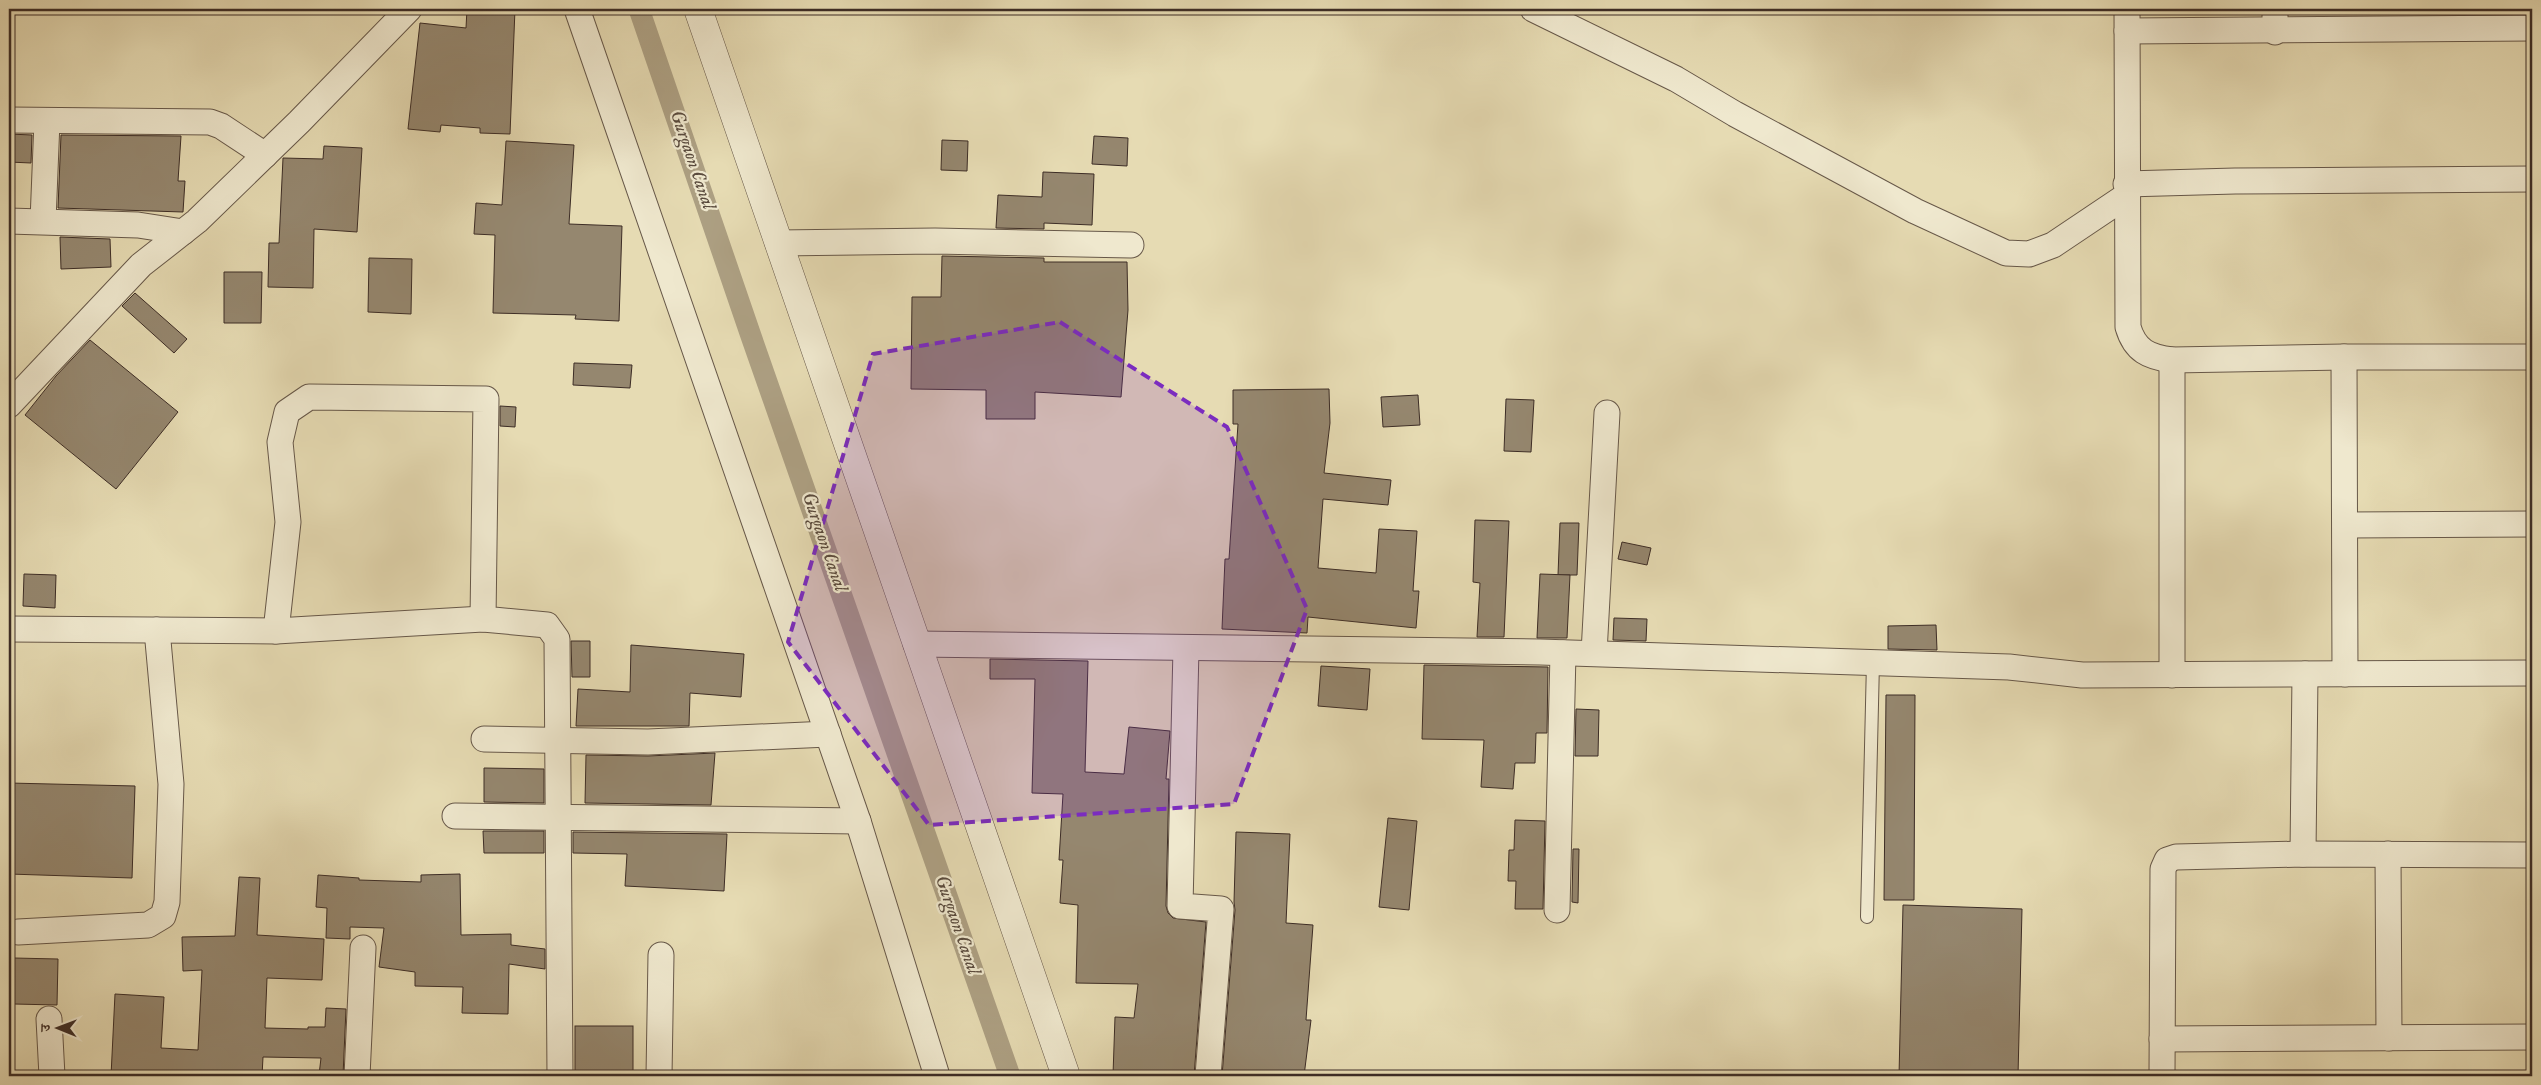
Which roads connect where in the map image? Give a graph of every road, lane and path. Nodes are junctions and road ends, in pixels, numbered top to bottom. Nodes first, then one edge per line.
1 (409, 9) edge
2 (576, 9) edge
3 (698, 9) edge
4 (1533, 9) edge
5 (2427, 19) edge
6 (2127, 20) edge
7 (2275, 20) edge
8 (2532, 28) edge
9 (9, 120) edge
10 (47, 121) junction
11 (265, 155) junction
12 (2532, 179) edge
13 (2126, 190) junction
14 (9, 221) edge
15 (43, 221) junction
16 (183, 232) junction
17 (778, 243) junction
18 (1131, 245) dead end
19 (2344, 357) junction
20 (2532, 357) edge
21 (2172, 360) junction
22 (9, 405) edge
23 (1607, 413) dead end
24 (2532, 524) edge
25 (2346, 525) junction
26 (483, 619) junction
27 (9, 629) edge
28 (157, 630) junction
29 (276, 631) junction
30 (916, 644) junction
31 (1186, 648) junction
32 (1563, 653) junction
33 (1594, 654) junction
34 (1873, 662) junction
35 (2532, 673) edge
36 (2305, 674) junction
37 (2345, 674) junction
38 (2172, 675) junction
39 (828, 734) junction
40 (484, 739) dead end
41 (559, 741) junction
42 (455, 816) dead end
43 (557, 816) junction
44 (858, 821) junction
45 (2303, 854) junction
46 (2388, 854) junction
47 (2532, 855) edge
48 (1557, 910) dead end
49 (1867, 917) dead end
50 (18, 932) dead end
51 (363, 948) dead end
52 (661, 955) dead end
53 (49, 1019) dead end
54 (2532, 1037) edge
55 (2390, 1038) junction
56 (2162, 1039) junction
57 (52, 1076) edge
58 (357, 1076) edge
59 (560, 1076) edge
60 (659, 1076) edge
61 (937, 1076) edge
62 (1066, 1076) edge
63 (1208, 1076) edge
64 (2162, 1076) edge

1 - 11 street
2 - 39 street
3 - 17 street
4 - 13 street
5 - 7 street
5 - 8 street
6 - 7 street
6 - 13 street
9 - 10 street
10 - 11 street
10 - 15 street
11 - 16 street
12 - 13 street
13 - 21 street
14 - 15 street
15 - 16 street
16 - 22 street
17 - 18 street
17 - 30 street
19 - 20 street
19 - 21 street
19 - 25 street
21 - 38 street
23 - 33 street
24 - 25 street
25 - 37 street
26 - 29 street
26 - 29 street
26 - 41 street
27 - 28 street
28 - 29 street
28 - 50 street
30 - 31 street
30 - 62 street
31 - 32 street
31 - 63 street
32 - 33 street
32 - 48 street
33 - 34 street
34 - 38 street
34 - 49 lane
35 - 37 street
36 - 37 street
36 - 38 street
36 - 45 street
39 - 41 street
39 - 44 street
40 - 41 street
41 - 43 street
42 - 43 street
43 - 44 street
43 - 59 street
44 - 61 street
45 - 46 street
45 - 56 street
46 - 47 street
46 - 55 street
51 - 58 street
52 - 60 street
53 - 57 street
54 - 55 street
55 - 56 street
56 - 64 street

